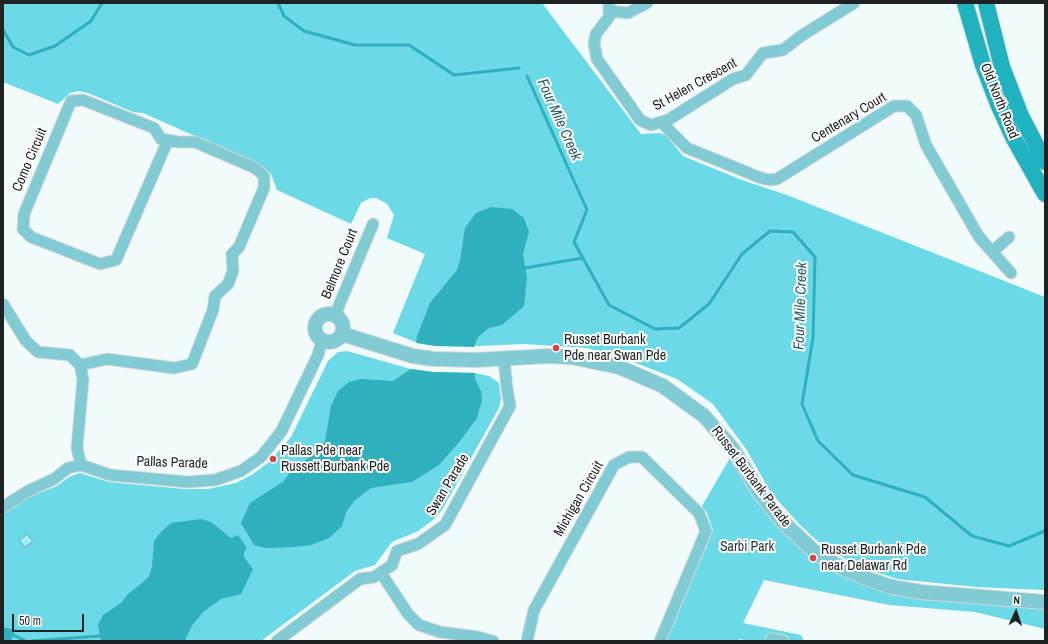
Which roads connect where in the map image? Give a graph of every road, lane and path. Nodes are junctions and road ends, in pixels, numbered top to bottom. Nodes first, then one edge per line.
1 (647, 3) edge
2 (854, 3) edge
3 (965, 3) edge
4 (986, 3) edge
5 (610, 7) edge
6 (666, 120) junction
7 (168, 140) junction
8 (1045, 162) edge
9 (1045, 194) edge
10 (373, 224) dead end
11 (1009, 237) dead end
12 (993, 251) junction
13 (1011, 273) dead end
14 (3, 304) edge
15 (335, 315) junction
16 (342, 334) junction
17 (322, 340) junction
18 (504, 358) junction
19 (80, 365) junction
20 (81, 465) junction
21 (3, 507) edge
22 (381, 573) junction
23 (1045, 602) edge
24 (283, 639) edge
25 (771, 639) dead end
26 (493, 641) edge
27 (527, 641) edge
28 (660, 641) edge
29 (783, 641) edge

1 - 5 street
2 - 6 street, St Helen Crescent
3 - 9 main road, Old North Road
4 - 8 main road, Old North Road
5 - 6 street, St Helen Crescent
6 - 12 street, Centenary Court
7 - 7 street, Como Circuit
7 - 19 street
10 - 15 street, Belmore Court
11 - 12 street
12 - 13 street, Centenary Court
14 - 19 street
15 - 16 street
15 - 17 street
16 - 17 street
16 - 18 street, Russet Burbank Parade
17 - 20 street, Pallas Parade
18 - 22 street, Swan Parade
18 - 23 street, Russet Burbank Parade
19 - 20 street
20 - 21 street
22 - 24 street
22 - 26 street
25 - 29 street
27 - 28 street, Michigan Circuit

